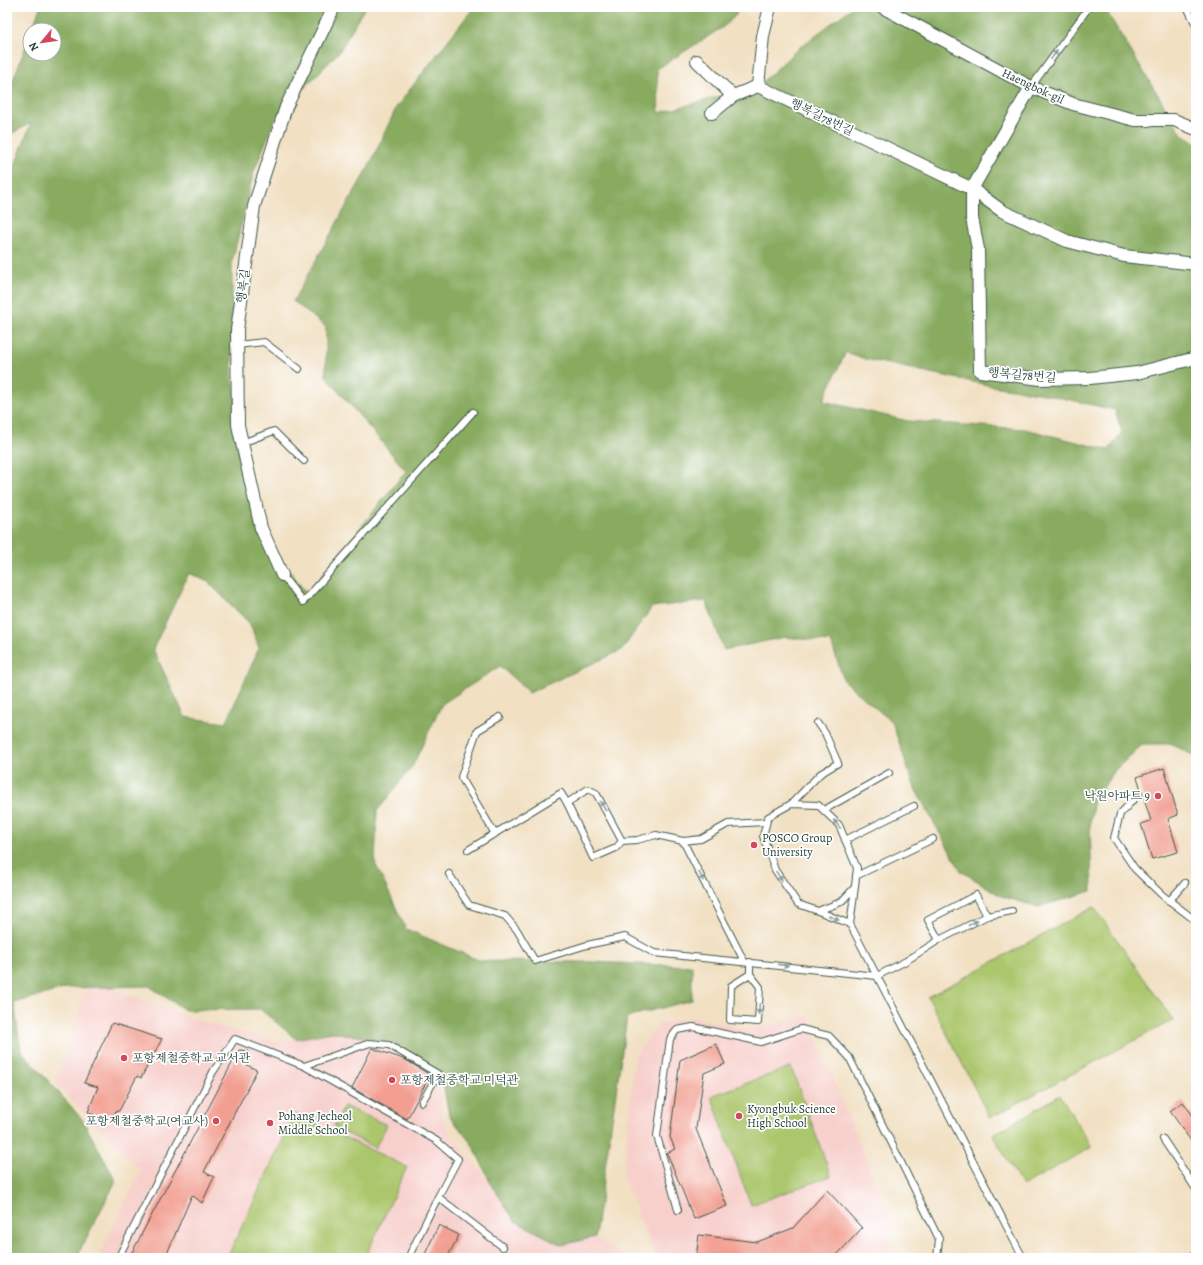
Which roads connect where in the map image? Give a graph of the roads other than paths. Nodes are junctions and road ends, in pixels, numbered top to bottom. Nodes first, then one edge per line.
1 (334, 7) edge
2 (770, 7) edge
3 (882, 7) edge
4 (1089, 7) edge
5 (1187, 7) edge
6 (1196, 25) edge
7 (698, 61) dead end
8 (758, 86) junction
9 (1031, 87) junction
10 (732, 96) junction
11 (712, 113) dead end
12 (1196, 129) edge
13 (972, 189) junction
14 (1196, 264) edge
15 (238, 345) junction
16 (1196, 358) edge
17 (299, 369) dead end
18 (473, 412) dead end
19 (242, 443) junction
20 (304, 461) dead end
21 (282, 575) joint
22 (500, 717) dead end
23 (818, 723) dead end
24 (889, 773) dead end
25 (1134, 799) dead end
26 (567, 803) junction
27 (791, 804) junction
28 (914, 806) dead end
29 (824, 810) junction
30 (766, 822) junction
31 (495, 834) junction
32 (933, 839) dead end
33 (845, 840) junction
34 (622, 841) junction
35 (683, 841) junction
36 (468, 850) dead end
37 (449, 874) dead end
38 (856, 876) junction
39 (1185, 884) dead end
40 (855, 887) junction
41 (1169, 901) junction
42 (818, 911) junction
43 (1012, 911) dead end
44 (987, 916) junction
45 (1196, 921) edge
46 (850, 924) junction
47 (939, 940) junction
48 (747, 961) junction
49 (750, 974) junction
50 (877, 976) junction
51 (304, 1066) junction
52 (422, 1102) dead end
53 (1163, 1139) dead end
54 (1196, 1189) edge
55 (438, 1197) junction
56 (678, 1210) dead end
57 (503, 1247) dead end
58 (1196, 1253) edge
59 (118, 1258) edge
60 (408, 1258) edge
61 (937, 1258) edge
62 (1023, 1258) edge
63 (1189, 1258) edge

1 - 15 street, 행복길
2 - 8 street
3 - 9 street, Haengbok-gil
9 -> 4 lane
5 - 6 lane
7 - 10 street
8 - 10 street
8 - 13 street, 행복길78번길
9 - 12 street, Haengbok-gil
9 - 13 street
10 - 11 street
13 - 14 street, 행복길78번길
13 - 16 street, 행복길78번길
15 - 17 lane
15 - 19 street, 행복길
18 - 21 lane
19 - 20 lane
19 - 21 street, 행복길
22 - 31 lane
23 - 27 lane
24 - 29 lane
25 - 41 lane
26 - 31 lane
34 -> 26 lane
26 - 34 lane
27 - 29 lane
27 - 30 lane
28 - 33 lane
33 -> 29 lane
30 - 35 lane
30 -> 42 lane
31 - 36 lane
32 - 38 lane
33 - 38 lane
34 - 35 lane
35 -> 48 lane
37 - 48 lane
38 - 40 lane
39 - 41 lane
40 - 42 lane
40 - 46 lane
41 - 45 lane
42 -> 46 lane
43 - 44 lane
47 -> 44 lane
44 - 47 lane
46 - 50 lane
47 - 50 lane
48 - 49 lane
48 -> 50 lane
49 -> 49 lane
50 - 62 lane
51 - 52 lane
51 - 55 lane
51 - 59 lane
53 - 54 lane
55 - 57 lane
55 - 60 lane
56 - 61 lane
58 - 63 lane

